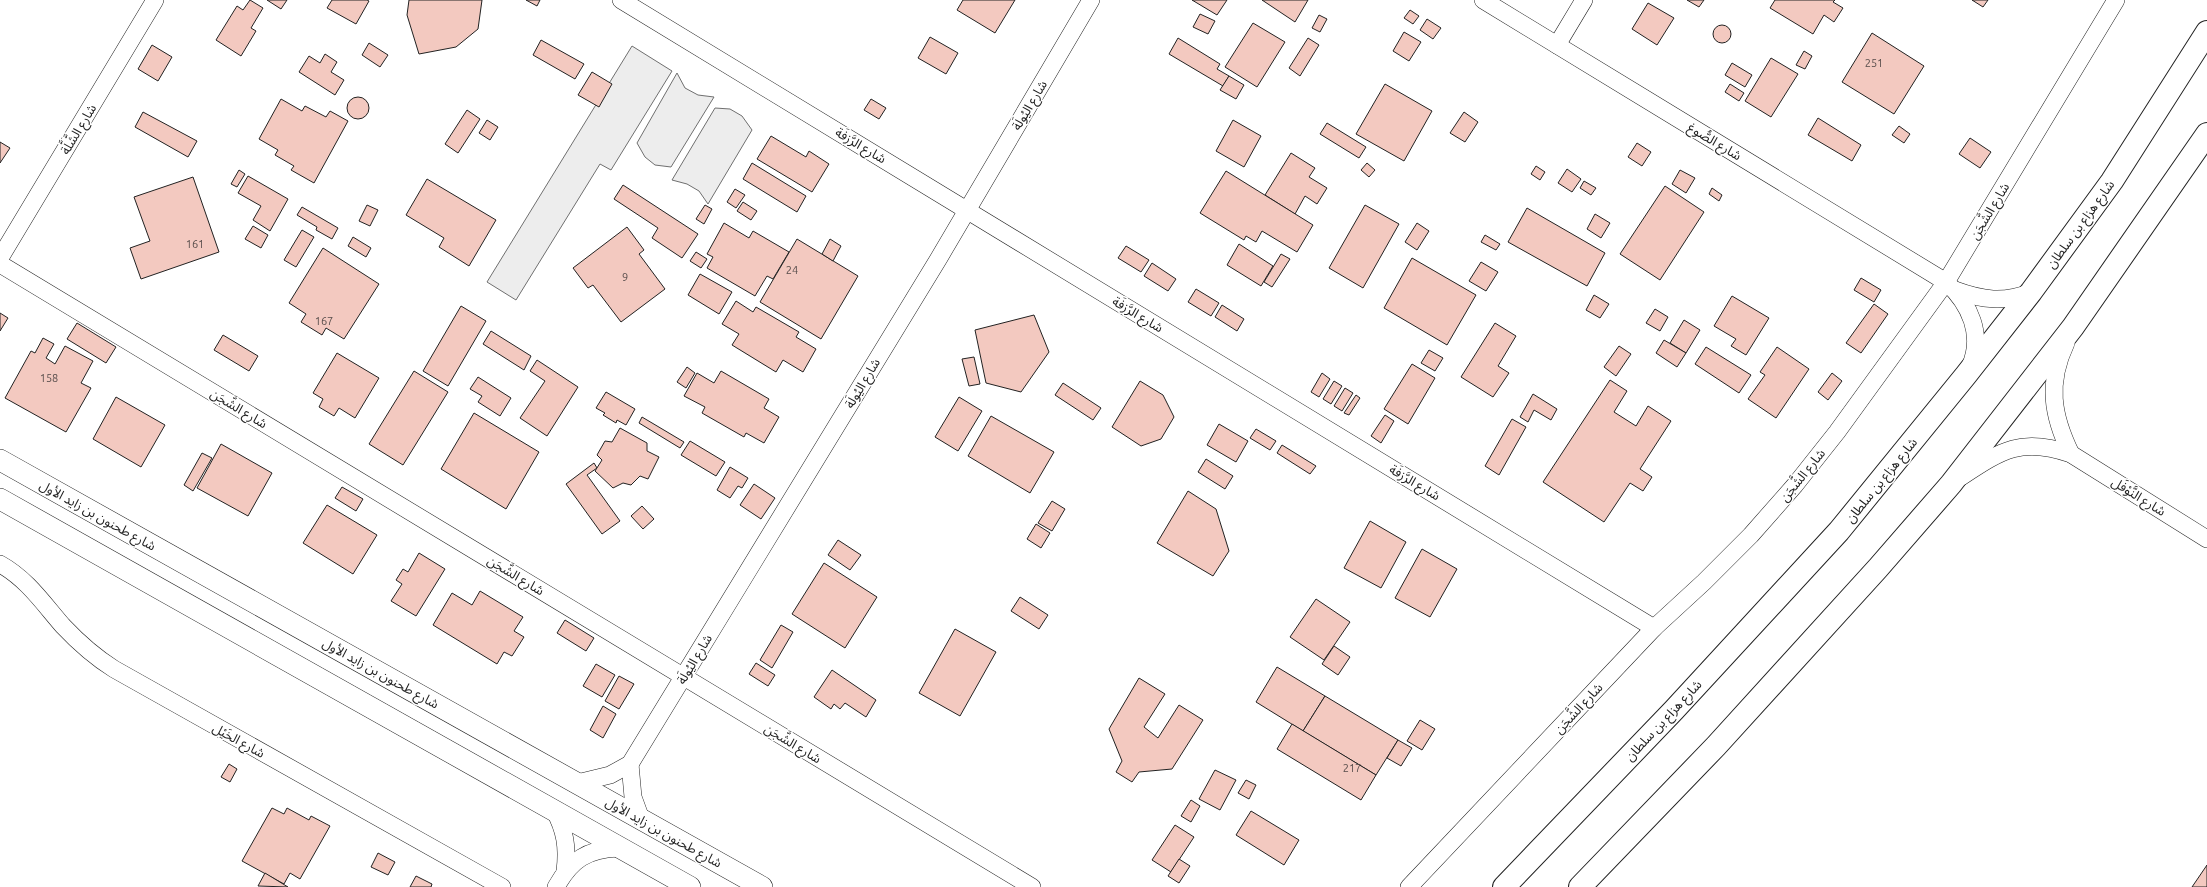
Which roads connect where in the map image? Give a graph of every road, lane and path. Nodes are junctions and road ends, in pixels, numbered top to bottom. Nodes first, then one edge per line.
1 (155, 0) edge
2 (621, 0) edge
3 (1091, 0) edge
4 (1483, 0) edge
5 (1584, 0) edge
6 (2116, 0) edge
7 (2207, 32) edge
8 (1557, 45) junction
9 (2207, 134) edge
10 (967, 210) junction
11 (0, 258) edge
12 (0, 264) edge
13 (1951, 286) junction
14 (2031, 292) junction
15 (2073, 327) junction
16 (1966, 375) junction
17 (2071, 454) junction
18 (0, 460) edge
19 (1951, 484) junction
20 (0, 499) edge
21 (2207, 538) edge
22 (0, 564) edge
23 (1654, 628) junction
24 (683, 676) junction
25 (630, 764) junction
26 (577, 783) junction
27 (554, 810) junction
28 (640, 819) junction
29 (619, 848) junction
30 (565, 871) junction
31 (1504, 885) edge
32 (502, 887) edge
33 (556, 887) edge
34 (690, 887) edge
35 (762, 887) edge
36 (1032, 887) edge
37 (1409, 887) edge
38 (1580, 887) edge

1 - 11 street, شارع الشَّلَّة
2 - 10 street, شارع الرَّزفَة
3 - 10 street, شارع اليُولَة
4 - 8 street, شارع الصُّوغ
5 - 8 street
6 - 13 street, شارع الشَّجَن
7 - 14 main road, شارع هزاع بن سلطان
8 - 13 street, شارع الصُّوغ
9 - 15 main road
10 - 23 street, شارع الرَّزفَة
10 - 24 street, شارع اليُولَة
12 - 24 street, شارع الشَّجَن
13 - 14 street, شارع الصُّوغ
13 - 16 street, شارع الصُّوغ
13 - 23 street, شارع الشَّجَن
14 - 16 main road, شارع هزاع بن سلطان
15 - 17 street
15 - 19 main road
16 - 31 main road, شارع هزاع بن سلطان
17 - 19 street, شارع النَّوْفَل
17 - 21 street, شارع النَّوْفَل
18 - 26 street, شارع طحنون بن زايد الأول
19 - 38 main road
20 - 27 street
22 - 32 street, شارع الخَيْل
23 - 37 street, شارع الشَّجَن
24 - 25 street, شارع اليُولَة
24 - 36 street, شارع الشَّجَن
25 - 26 street
25 - 28 street
26 - 28 street, شارع طحنون بن زايد الأول
27 - 29 street
27 - 30 street
28 - 35 street, شارع طحنون بن زايد الأول
29 - 30 street
29 - 34 street
30 - 33 street

